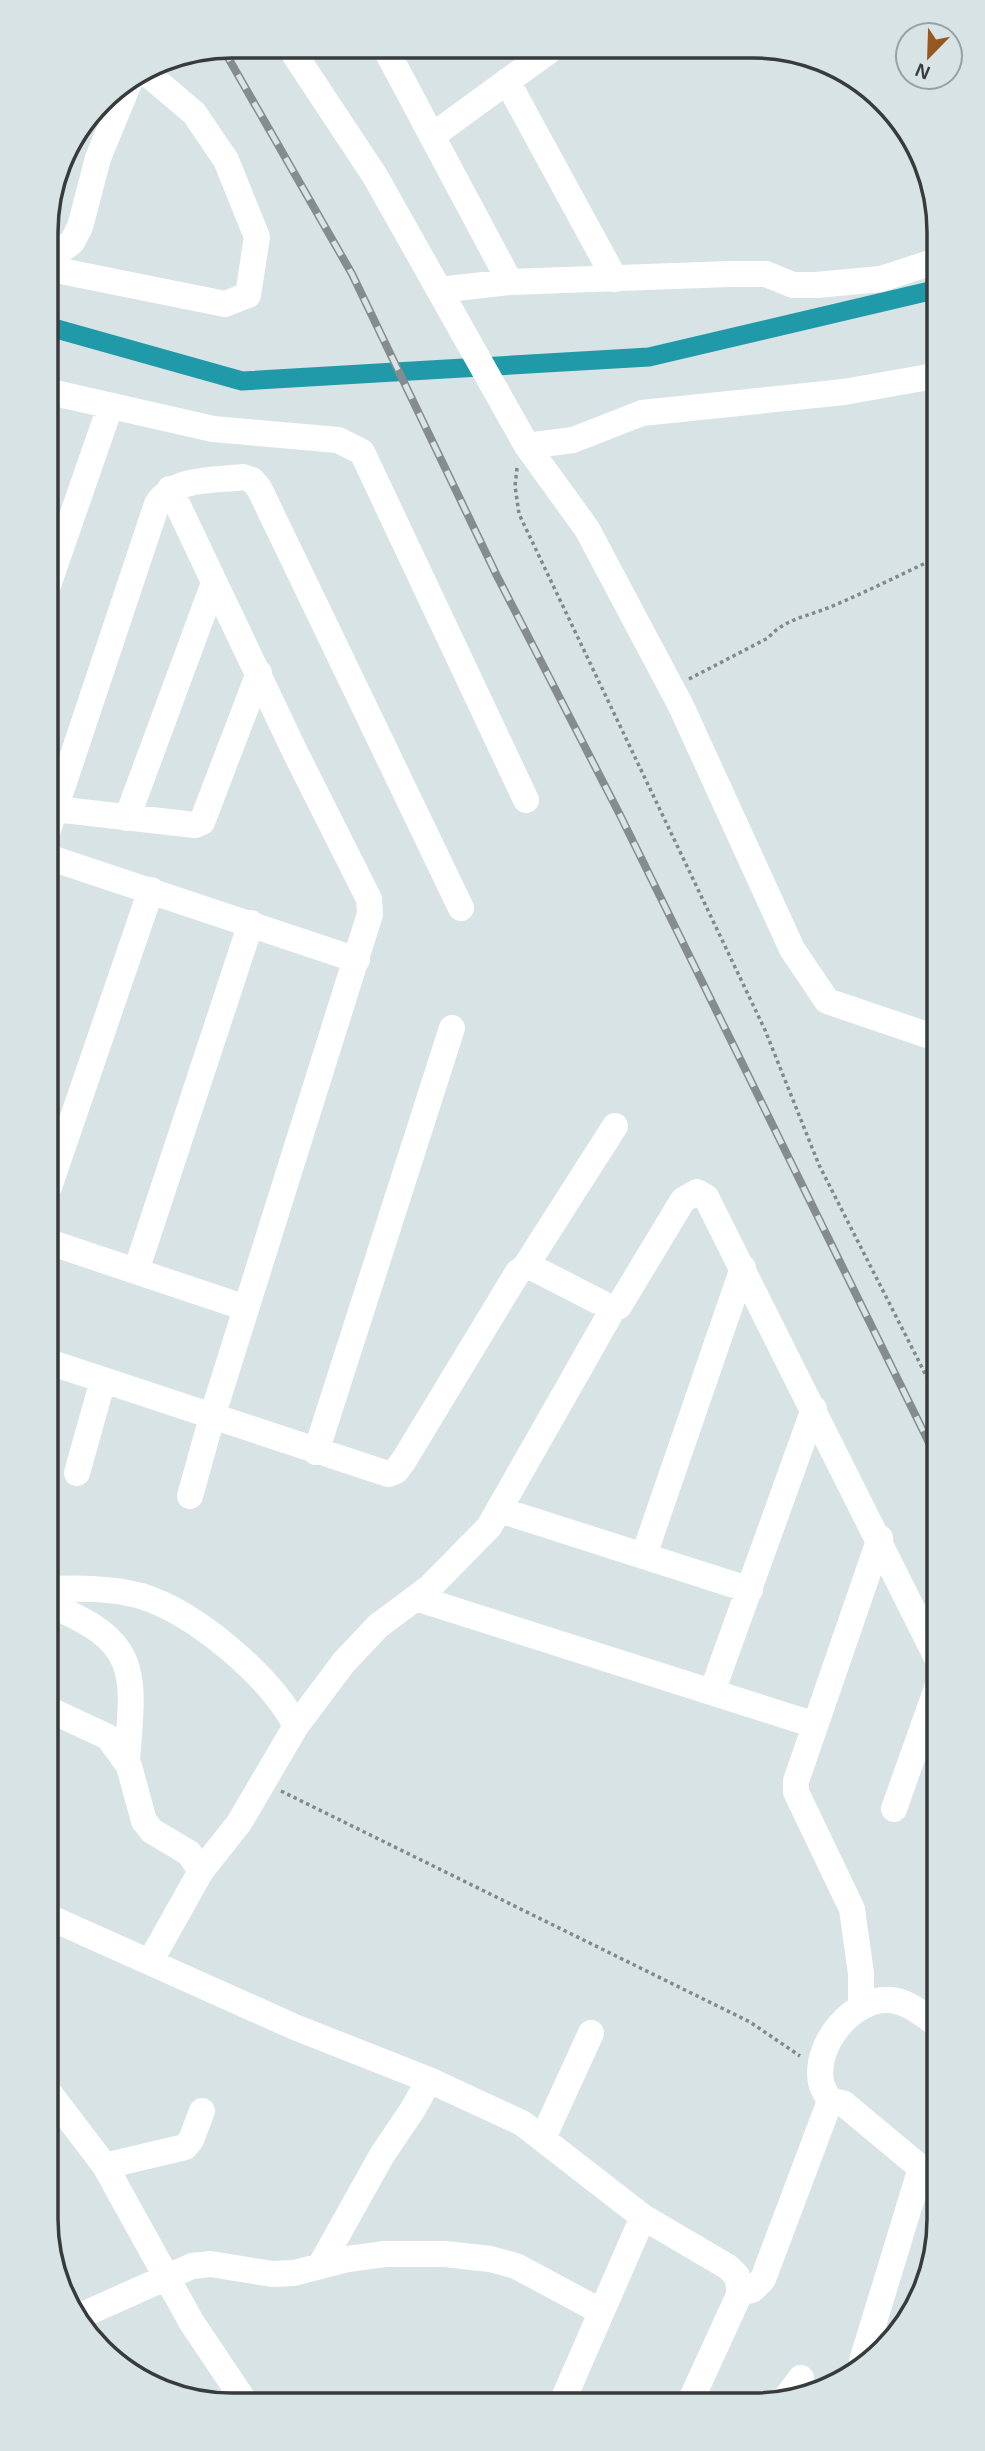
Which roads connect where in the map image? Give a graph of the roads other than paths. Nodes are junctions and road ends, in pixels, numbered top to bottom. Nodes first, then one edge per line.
1 (297, 58) edge
2 (390, 58) edge
3 (539, 58) edge
4 (151, 78) edge
5 (507, 81) junction
6 (124, 96) edge
7 (432, 136) junction
8 (58, 253) edge
9 (927, 264) edge
10 (58, 270) edge
11 (615, 279) junction
12 (510, 282) junction
13 (439, 290) junction
14 (927, 377) edge
15 (58, 394) edge
16 (110, 407) junction
17 (527, 446) junction
18 (170, 489) junction
19 (58, 539) edge
20 (214, 583) junction
21 (259, 673) junction
22 (58, 799) edge
23 (526, 800) dead end
24 (127, 818) junction
25 (58, 820) edge
26 (58, 860) edge
27 (151, 890) junction
28 (461, 908) dead end
29 (251, 923) junction
30 (357, 960) junction
31 (452, 1028) dead end
32 (927, 1035) edge
33 (615, 1126) dead end
34 (58, 1161) edge
35 (58, 1245) edge
36 (525, 1267) junction
37 (743, 1269) junction
38 (136, 1271) junction
39 (246, 1308) junction
40 (613, 1309) junction
41 (58, 1365) edge
42 (103, 1380) junction
43 (814, 1409) junction
44 (212, 1417) junction
45 (316, 1452) junction
46 (76, 1473) dead end
47 (190, 1496) dead end
48 (500, 1510) junction
49 (880, 1538) junction
50 (644, 1555) junction
51 (58, 1589) edge
52 (750, 1590) junction
53 (416, 1598) junction
54 (58, 1609) edge
55 (927, 1637) edge
56 (712, 1692) junction
57 (58, 1713) edge
58 (927, 1714) edge
59 (815, 1725) junction
60 (296, 1726) junction
61 (127, 1760) junction
62 (894, 1809) dead end
63 (201, 1871) junction
64 (58, 1921) edge
65 (150, 1962) junction
66 (861, 2005) junction
67 (927, 2017) edge
68 (592, 2033) dead end
69 (429, 2080) junction
70 (830, 2101) junction
71 (58, 2104) edge
72 (202, 2111) dead end
73 (543, 2138) junction
74 (105, 2166) junction
75 (927, 2174) edge
76 (927, 2184) edge
77 (643, 2217) junction
78 (320, 2266) junction
79 (167, 2277) junction
80 (740, 2293) junction
81 (600, 2311) junction
82 (86, 2313) edge
83 (867, 2351) edge
84 (239, 2393) edge
85 (566, 2393) edge
86 (694, 2393) edge

1 - 13 street
2 - 7 street
3 - 5 street
4 - 10 street
5 - 7 street
5 - 11 street
6 - 8 street
7 - 12 street
9 - 11 street
11 - 12 street
12 - 13 street
13 - 17 street
14 - 17 street
15 - 16 street
16 - 19 street
16 - 23 street
17 - 32 street
18 - 20 street
18 - 22 street
18 - 28 street
20 - 21 street
20 - 24 street
21 - 24 street
21 - 30 street
24 - 25 street
26 - 27 street
27 - 29 street
27 - 34 street
29 - 30 street
29 - 38 street
30 - 39 street
31 - 45 street
33 - 36 street
35 - 38 street
36 - 40 street
36 - 45 street
37 - 40 street
37 - 43 street
37 - 50 street
38 - 39 street
39 - 44 street
40 - 48 street
41 - 42 street
42 - 44 street
42 - 46 street
43 - 49 street
43 - 52 street
44 - 45 street
44 - 47 street
48 - 50 street
48 - 53 street
49 - 55 street
49 - 59 street
50 - 52 street
51 - 60 street
52 - 56 street
53 - 56 street
53 - 60 street
54 - 61 street
56 - 59 street
57 - 61 street
58 - 62 street
59 - 66 street
60 - 63 street
61 - 63 street
63 - 65 street
64 - 65 street
65 - 69 street
66 - 67 street
66 - 70 street
68 - 73 street
69 - 73 street
69 - 78 street
70 - 75 street
70 - 80 street
71 - 74 street
72 - 74 street
73 - 77 street
74 - 79 street
76 - 83 street
77 - 80 street
77 - 81 street
78 - 79 street
78 - 81 street
79 - 82 street
79 - 84 street
80 - 86 street
81 - 85 street

